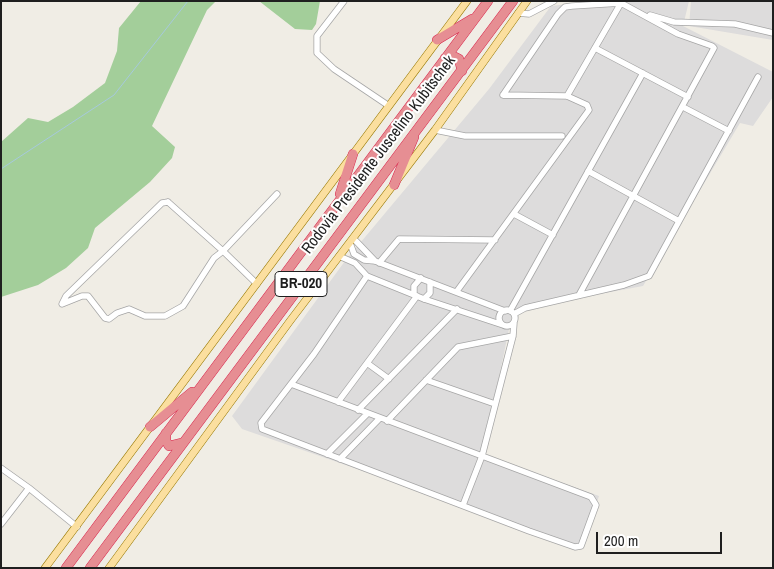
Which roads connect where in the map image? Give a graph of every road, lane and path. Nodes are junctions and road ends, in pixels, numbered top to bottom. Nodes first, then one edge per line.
1 (344, 1) edge
2 (467, 1) edge
3 (488, 1) edge
4 (513, 1) edge
5 (527, 1) edge
6 (554, 1) edge
7 (621, 3) junction
8 (638, 12) junction
9 (518, 13) junction
10 (477, 16) junction
11 (773, 33) edge
12 (437, 40) junction
13 (595, 48) junction
14 (445, 58) junction
15 (462, 71) junction
16 (643, 73) junction
17 (758, 77) dead end
18 (567, 96) junction
19 (688, 97) junction
20 (389, 106) junction
21 (683, 107) junction
22 (420, 125) junction
23 (435, 130) junction
24 (728, 131) junction
25 (562, 136) dead end
26 (353, 154) junction
27 (588, 171) junction
28 (394, 185) junction
29 (277, 194) dead end
30 (634, 196) junction
31 (338, 201) junction
32 (514, 214) junction
33 (679, 221) junction
34 (553, 235) junction
35 (352, 240) junction
36 (495, 240) junction
37 (223, 252) junction
38 (338, 258) junction
39 (359, 262) junction
40 (377, 262) junction
41 (366, 275) junction
42 (420, 278) junction
43 (430, 282) junction
44 (257, 284) junction
45 (457, 291) junction
46 (416, 295) junction
47 (579, 295) junction
48 (424, 299) junction
49 (457, 309) junction
50 (510, 312) junction
51 (514, 323) junction
52 (505, 326) junction
53 (513, 336) junction
54 (367, 363) junction
55 (389, 379) junction
56 (426, 380) junction
57 (202, 384) junction
58 (291, 384) junction
59 (338, 402) junction
60 (495, 404) junction
61 (358, 410) junction
62 (367, 414) junction
63 (379, 418) junction
64 (386, 421) junction
65 (150, 427) junction
66 (166, 433) junction
67 (182, 442) junction
68 (327, 454) junction
69 (482, 456) junction
70 (340, 459) junction
71 (146, 460) junction
72 (1, 468) edge
73 (160, 472) junction
74 (29, 488) junction
75 (463, 505) junction
76 (1, 524) edge
77 (77, 527) junction
78 (45, 568) edge
79 (66, 568) edge
80 (90, 568) edge
81 (110, 568) edge

1 - 20 street
2 - 12 main road
3 - 10 highway, Rodovia Presidente Juscelino Kubitschek / BR-020
4 - 15 highway, Rodovia Presidente Juscelino Kubitschek / BR-020
5 - 9 main road
6 - 9 street
7 - 8 street
7 - 13 street
7 - 18 street
8 - 11 street
8 - 19 street
9 - 23 main road
10 - 12 highway
10 - 14 highway, Rodovia Presidente Juscelino Kubitschek / BR-020
12 - 20 main road
13 - 16 street
13 - 18 street
14 - 15 highway
14 - 31 highway, Rodovia Presidente Juscelino Kubitschek / BR-020
15 - 22 highway, Rodovia Presidente Juscelino Kubitschek / BR-020
16 - 19 street
16 - 27 street
17 - 24 street
18 - 32 street
19 - 21 street
20 - 26 main road
21 - 24 street
21 - 30 street
22 - 28 highway
22 - 67 highway, Rodovia Presidente Juscelino Kubitschek / BR-020
23 - 25 street
23 - 28 main road
24 - 33 street
26 - 31 highway
26 - 44 main road
27 - 30 street
27 - 34 street
28 - 35 main road
29 - 37 street
30 - 33 street
30 - 47 street
31 - 57 highway, Rodovia Presidente Juscelino Kubitschek / BR-020
32 - 34 street
32 - 36 street
33 - 47 street
34 - 50 street
35 - 38 main road
35 - 39 street
35 - 40 street
36 - 40 street
36 - 45 street
37 - 37 street
37 - 44 street
38 - 39 street
38 - 41 street
38 - 81 main road
39 - 40 street
39 - 41 street
40 - 42 street
41 - 46 street
41 - 58 street
42 - 43 street
42 - 46 street
43 - 45 street
43 - 48 street
44 - 65 main road
45 - 50 street
46 - 48 street
46 - 54 street
47 - 50 street
48 - 49 street
49 - 52 street
49 - 55 street
50 - 51 street
50 - 52 street
51 - 52 street
51 - 53 street
52 - 53 street
53 - 56 street
53 - 60 street
54 - 55 street
54 - 59 street
55 - 61 street
56 - 60 street
56 - 64 street
57 - 65 highway
57 - 66 highway, Rodovia Presidente Juscelino Kubitschek / BR-020
58 - 59 street
58 - 68 street
59 - 61 street
60 - 69 street
61 - 62 street
62 - 63 street
62 - 68 street
63 - 64 street
63 - 70 street
64 - 69 street
65 - 77 main road
66 - 67 highway
66 - 71 highway, Rodovia Presidente Juscelino Kubitschek / BR-020
67 - 73 highway, Rodovia Presidente Juscelino Kubitschek / BR-020
68 - 70 street
69 - 75 street
69 - 75 street
70 - 75 street
71 - 73 highway
71 - 79 highway, Rodovia Presidente Juscelino Kubitschek / BR-020
72 - 74 street
73 - 80 highway, Rodovia Presidente Juscelino Kubitschek / BR-020
74 - 76 street
74 - 77 street
77 - 78 main road

